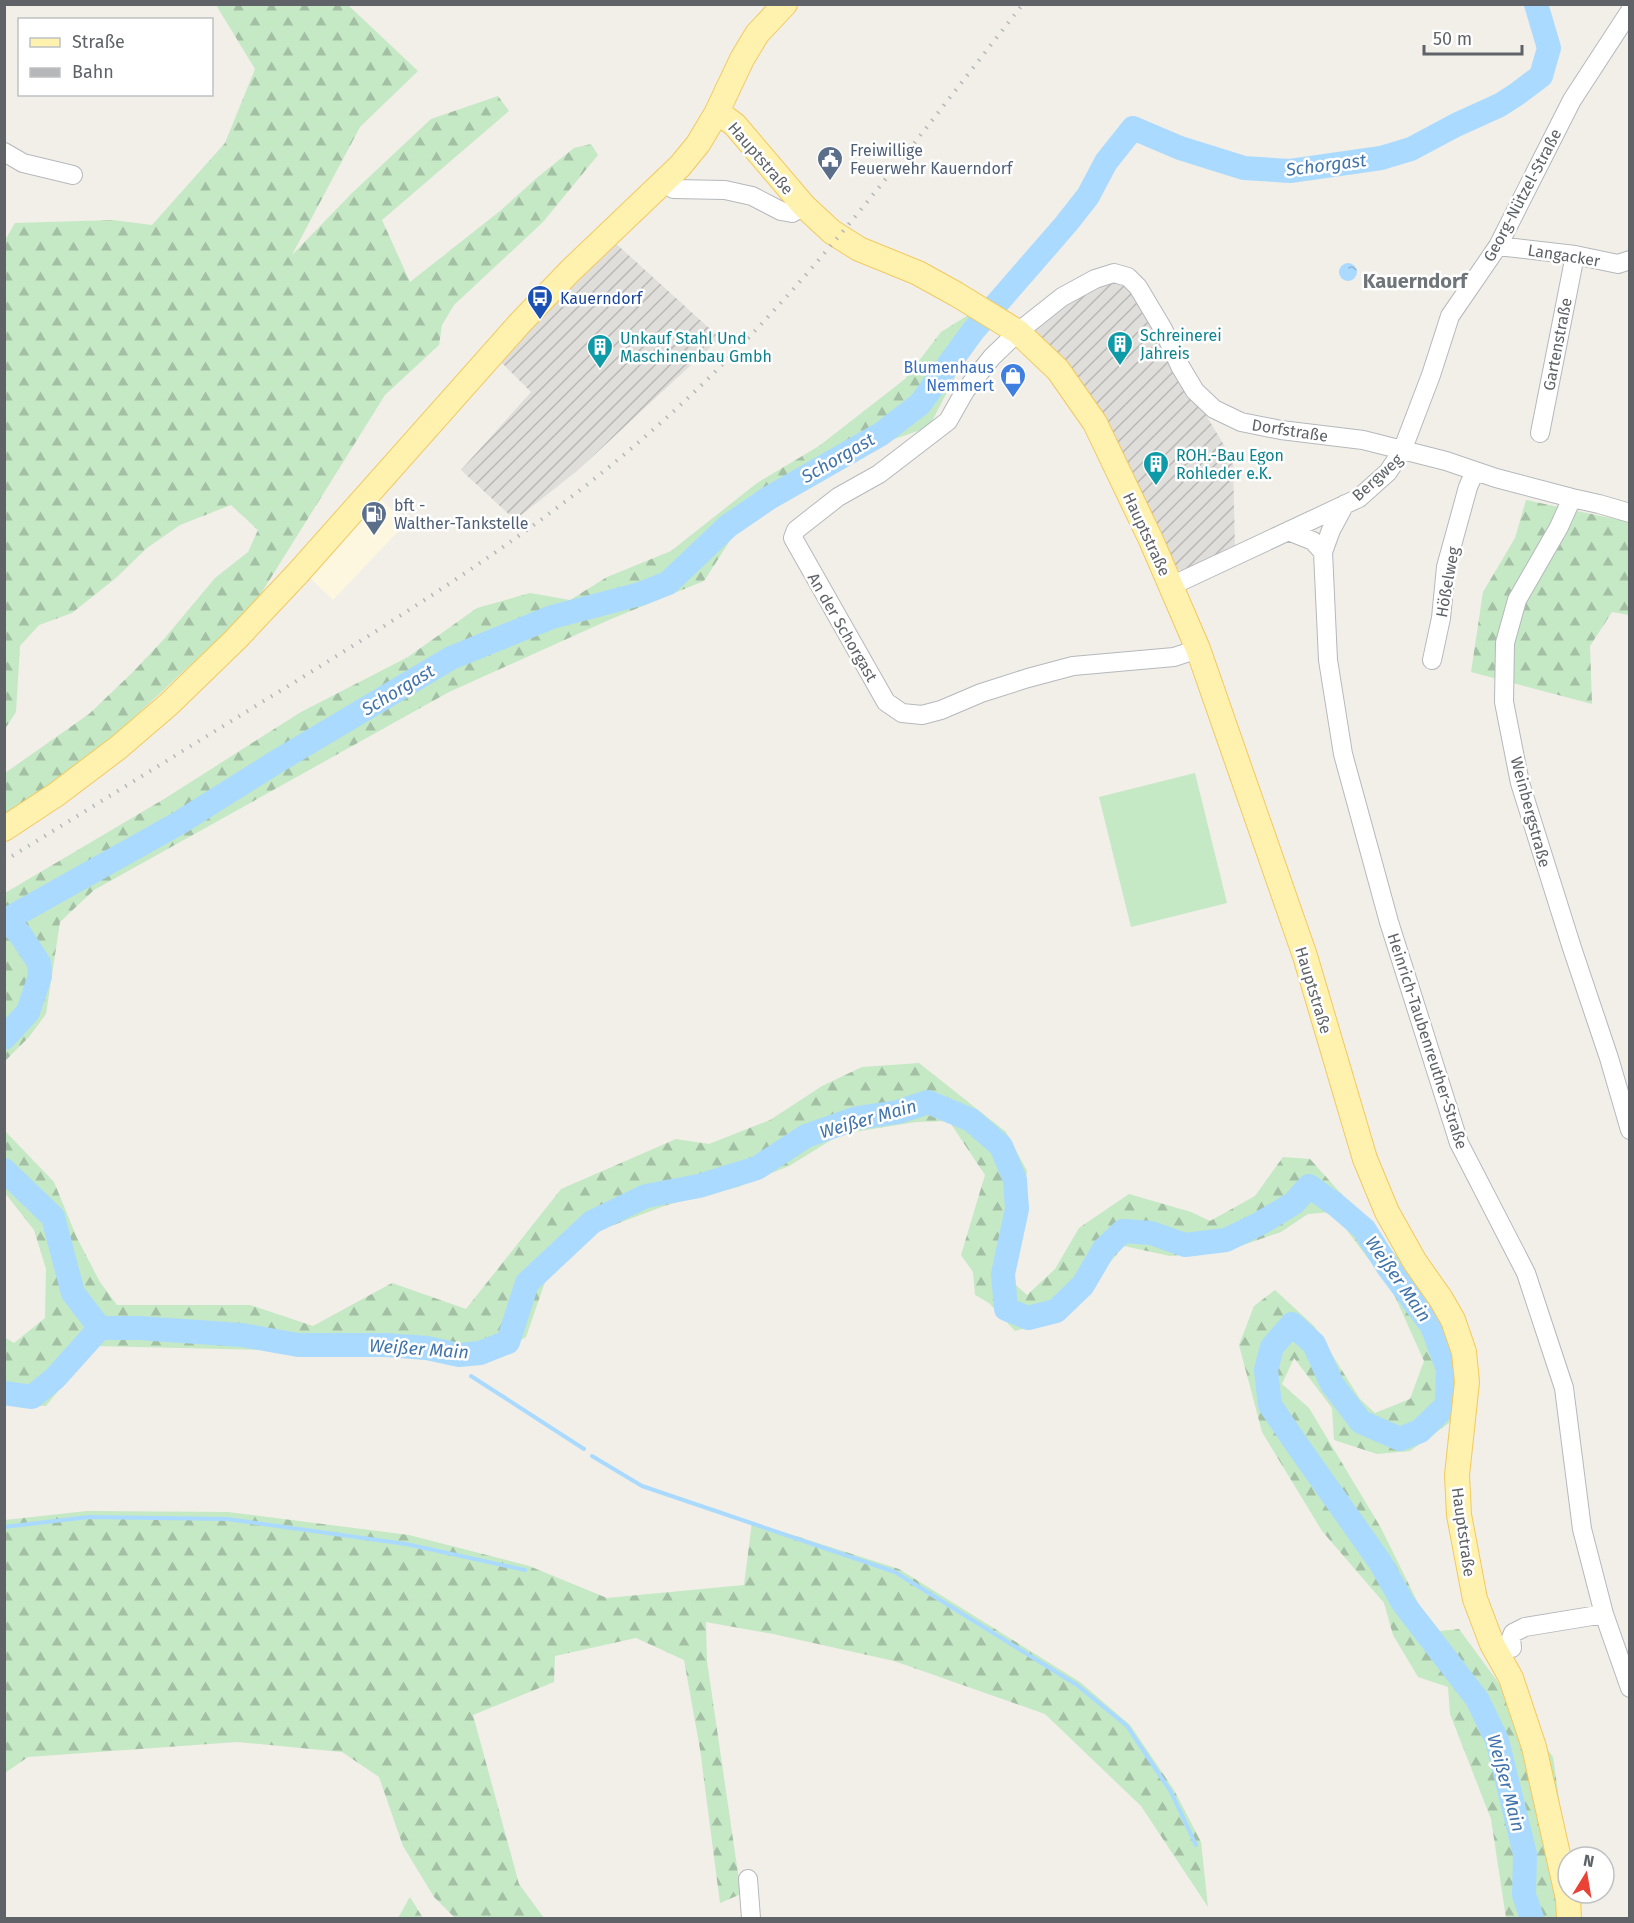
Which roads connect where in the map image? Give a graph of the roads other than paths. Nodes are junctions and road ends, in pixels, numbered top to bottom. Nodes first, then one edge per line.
1 (785, 4) edge
2 (1629, 11) edge
3 (716, 114) junction
4 (4, 152) edge
5 (73, 175) dead end
6 (665, 182) junction
7 (804, 206) junction
8 (1498, 246) junction
9 (1575, 255) junction
10 (1629, 260) edge
11 (1010, 327) junction
12 (1540, 433) dead end
13 (1402, 451) junction
14 (1475, 471) junction
15 (1572, 498) junction
16 (1345, 504) junction
17 (1629, 513) edge
18 (1288, 531) junction
19 (1323, 552) junction
20 (1171, 586) junction
21 (1198, 649) junction
22 (1432, 660) dead end
23 (4, 829) edge
24 (1629, 1130) edge
25 (1604, 1614) junction
26 (1512, 1648) dead end
27 (1629, 1688) edge
28 (748, 1879) dead end
29 (751, 1918) edge
30 (1569, 1918) edge

1 - 3 main road
2 - 8 street, Georg-Nützel-Straße
3 - 6 main road
3 - 7 main road, Hauptstraße
4 - 5 street
6 - 7 street, Hauptstraße
6 - 23 main road
7 - 11 main road, Hauptstraße
8 - 9 street, Langacker
8 - 13 street, Georg-Nützel-Straße
9 - 10 street, Langacker
9 - 12 street, Gartenstraße
11 - 13 street, Dorfstraße
11 - 20 main road, Hauptstraße
11 - 21 street, An der Schorgast
13 - 14 street, Bergweg
13 - 16 street, Bergweg
14 - 15 street, Bergweg
14 - 22 street, Hößelweg
15 - 17 street, Bergweg
15 - 24 street, Weinbergstraße
16 - 18 street, Bergweg
16 - 19 street, Heinrich-Taubenreuther-Straße
18 - 19 street
18 - 20 street, Bergweg
19 - 25 street, Heinrich-Taubenreuther-Straße
20 - 21 main road, Hauptstraße
21 - 30 main road, Hauptstraße
25 - 26 street
25 - 27 street, Heinrich-Taubenreuther-Straße
28 - 29 street

